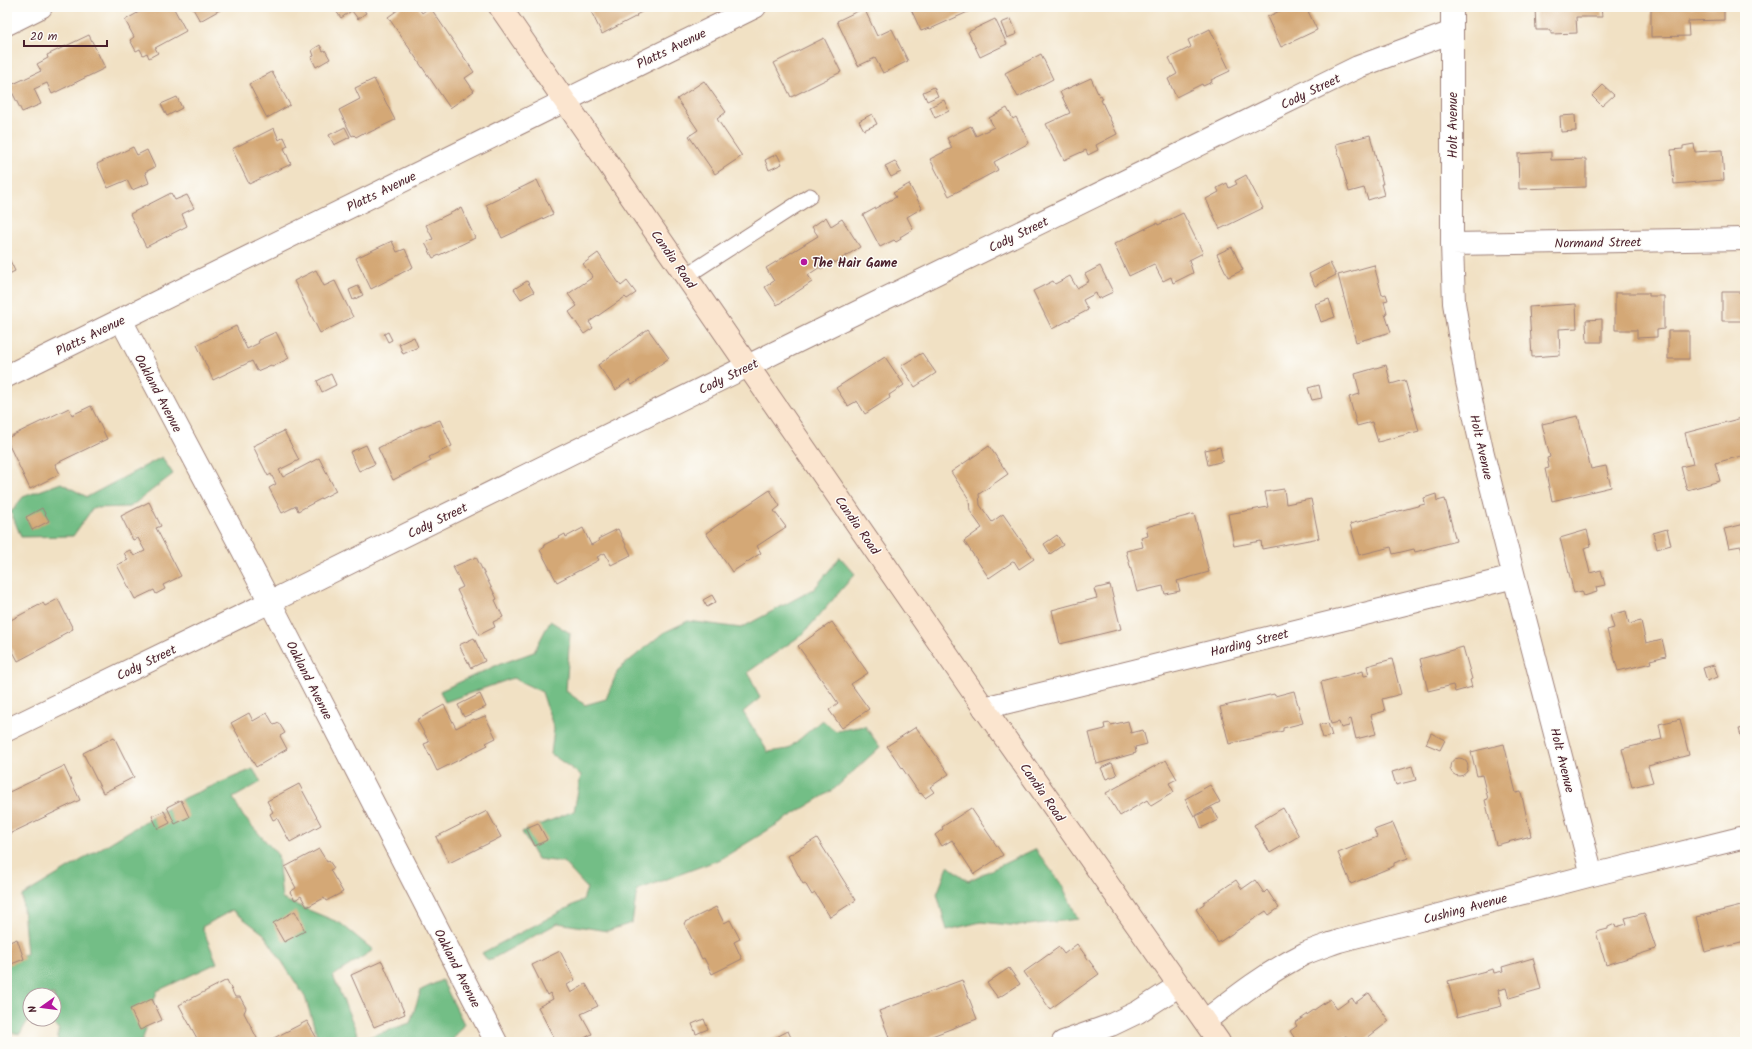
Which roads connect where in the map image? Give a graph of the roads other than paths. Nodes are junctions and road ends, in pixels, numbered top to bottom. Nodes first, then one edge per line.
1 (41, 7) edge
2 (500, 7) edge
3 (755, 7) edge
4 (1452, 7) edge
5 (7, 24) edge
6 (1452, 32) junction
7 (564, 100) junction
8 (810, 196) dead end
9 (1745, 239) edge
10 (1452, 244) junction
11 (686, 276) junction
12 (121, 320) junction
13 (748, 366) junction
14 (7, 376) edge
15 (1514, 577) junction
16 (270, 602) junction
17 (984, 708) junction
18 (7, 730) edge
19 (1745, 837) edge
20 (1592, 875) junction
21 (1178, 986) junction
22 (1204, 1021) junction
23 (496, 1042) edge
24 (1063, 1042) edge
25 (1219, 1042) edge

1 - 5 street
2 - 7 main road, Candia Road
3 - 7 street, Platts Avenue
4 - 6 street, Holt Avenue
6 - 10 street, Holt Avenue
6 - 13 street, Cody Street
7 - 11 main road, Candia Road
7 - 12 street, Platts Avenue
8 - 11 lane
9 - 10 street, Normand Street
10 - 15 street, Holt Avenue
11 - 13 main road, Candia Road
12 - 14 street, Platts Avenue
12 - 16 street, Oakland Avenue
13 - 16 street, Cody Street
13 - 17 main road, Candia Road
15 - 17 street, Harding Street
15 - 20 street, Holt Avenue
16 - 18 street, Cody Street
16 - 23 street, Oakland Avenue
17 - 21 main road, Candia Road
19 - 20 street, Cushing Avenue
20 - 22 street, Cushing Avenue
21 - 22 main road, Candia Road
21 - 24 street
22 - 25 main road, Candia Road

